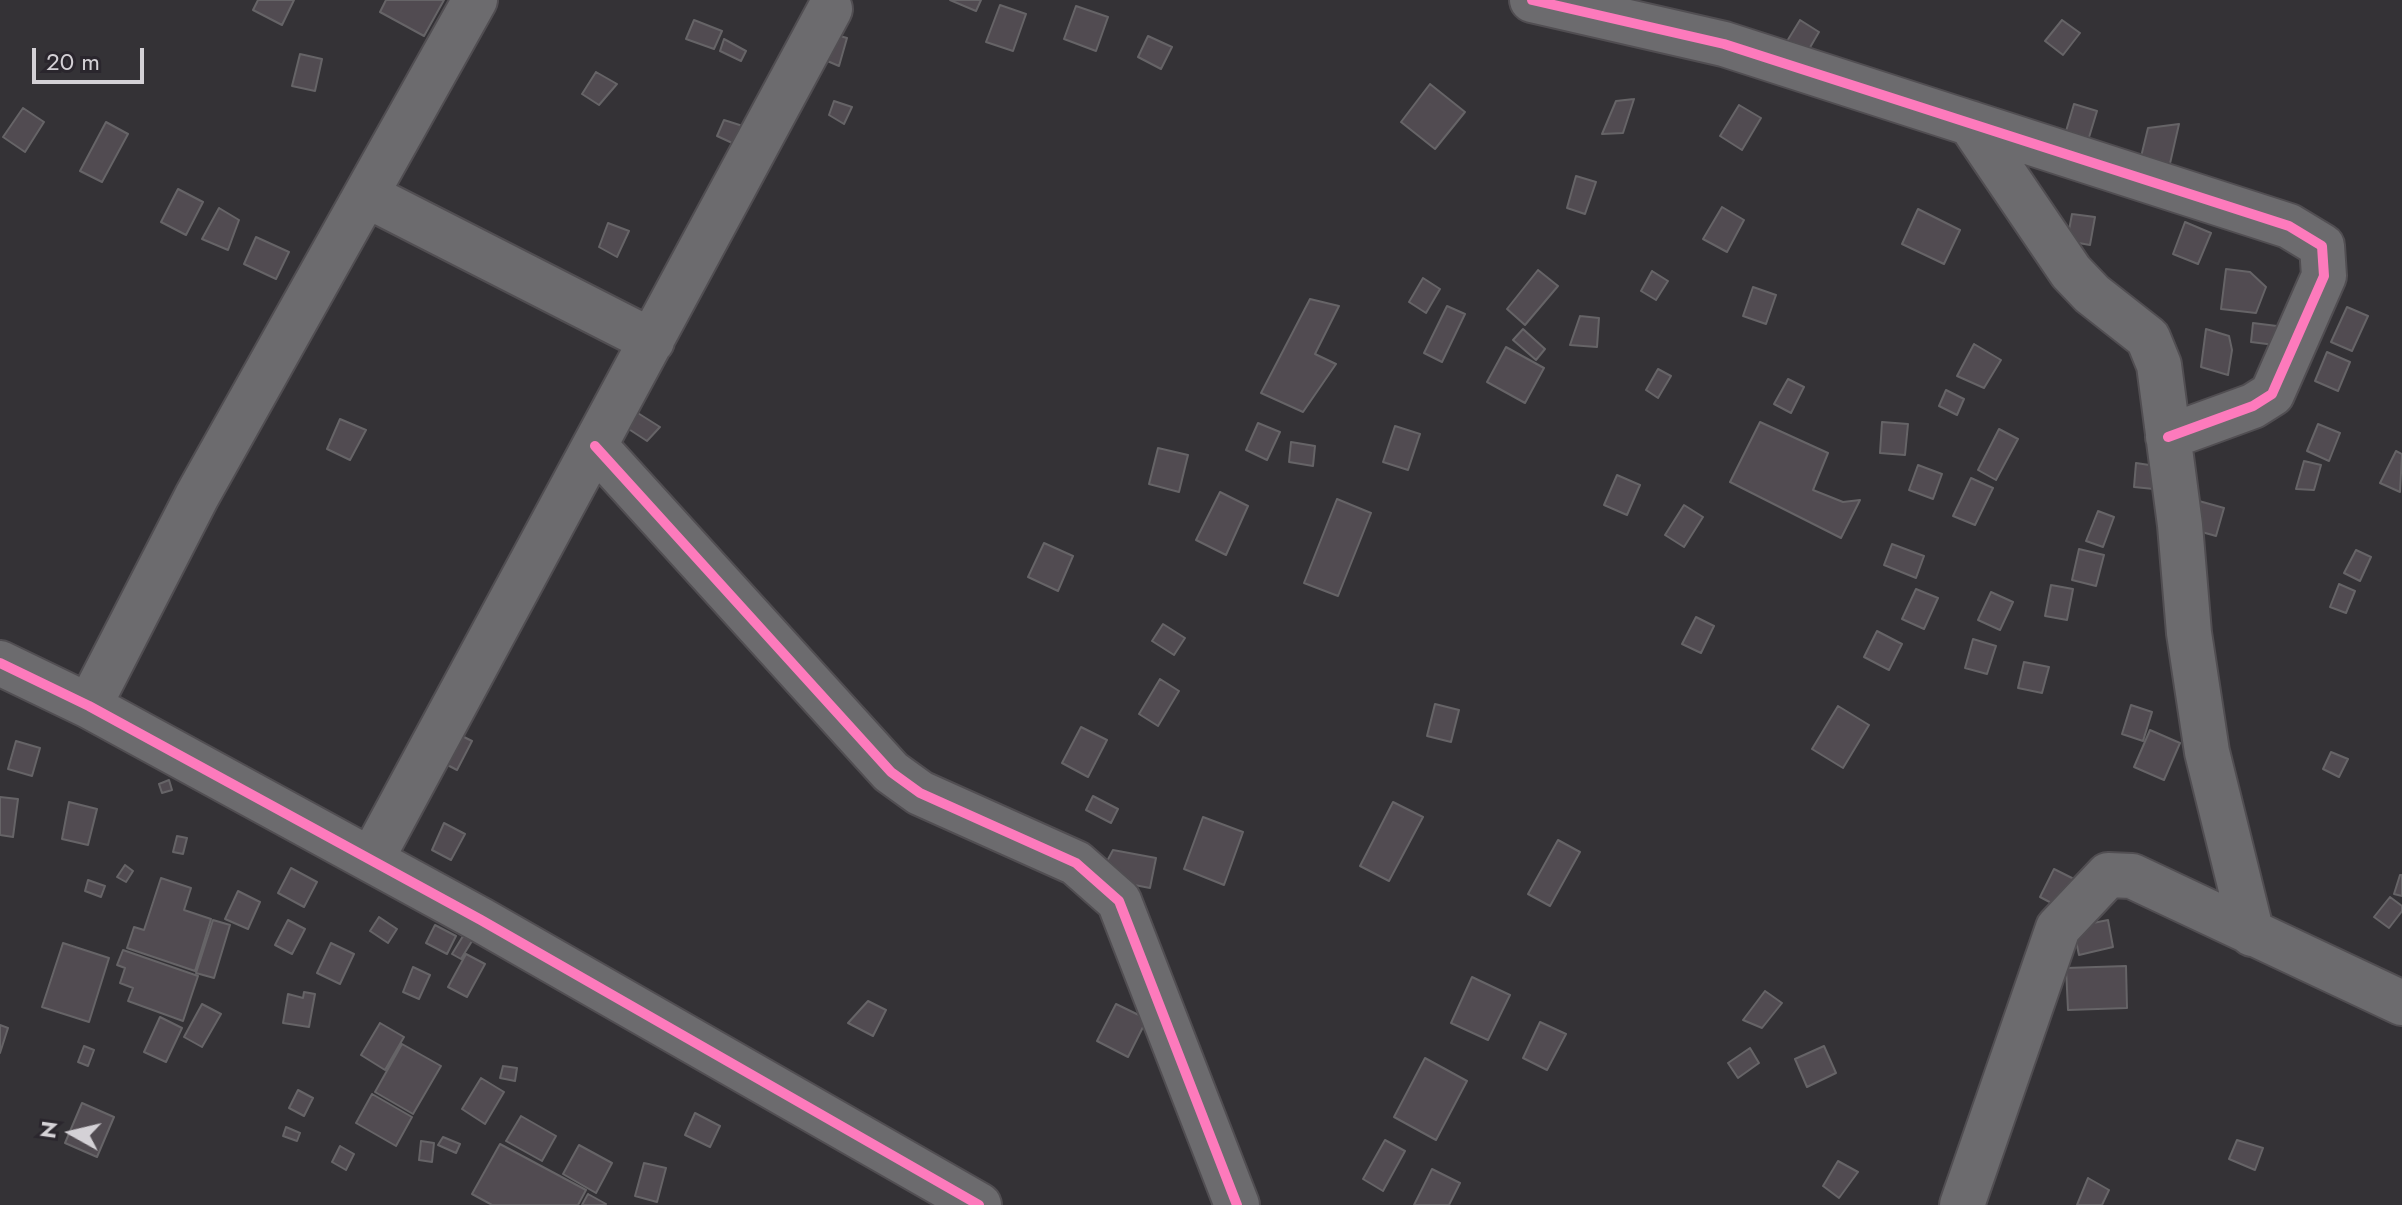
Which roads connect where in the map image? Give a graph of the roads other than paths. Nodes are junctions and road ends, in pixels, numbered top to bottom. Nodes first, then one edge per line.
1 (475, 0) edge
2 (1532, 0) edge
3 (830, 9) dead end
4 (1970, 123) junction
5 (366, 195) junction
6 (652, 341) junction
7 (2168, 437) junction
8 (595, 446) junction
9 (0, 663) edge
10 (89, 706) junction
11 (371, 860) junction
12 (2252, 934) junction
13 (2402, 1003) edge
14 (979, 1205) edge
15 (1237, 1205) edge
16 (1962, 1205) edge

1 - 5 street
2 - 4 street
3 - 6 street
4 - 7 street
4 - 7 street
5 - 6 street
5 - 10 street
6 - 8 street
7 - 12 street
8 - 11 street
8 - 15 street
9 - 10 street
10 - 11 street
11 - 14 street
12 - 13 street
12 - 16 street

